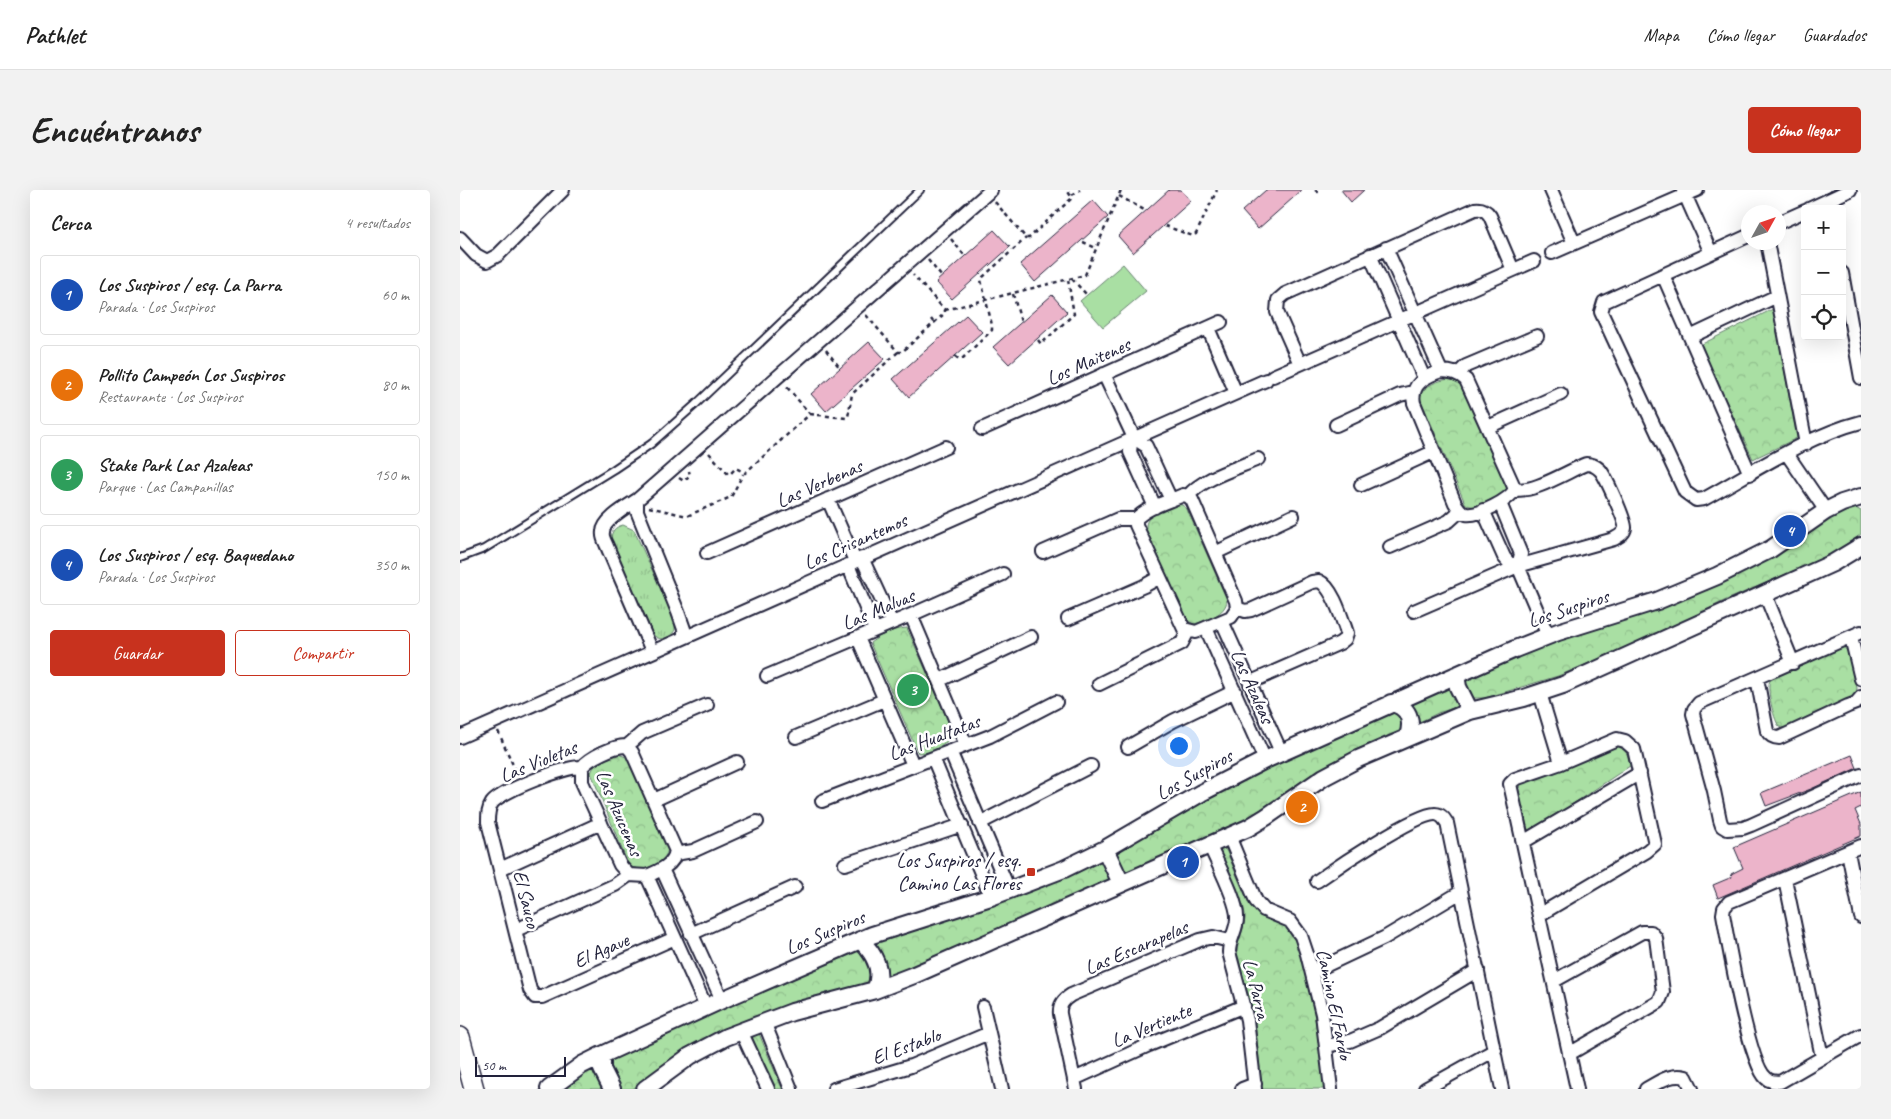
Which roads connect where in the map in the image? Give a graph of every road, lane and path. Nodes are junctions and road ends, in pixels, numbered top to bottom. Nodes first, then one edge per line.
1 (563, 190) edge
2 (920, 190) edge
3 (1067, 190) edge
4 (1080, 190) edge
5 (1121, 190) edge
6 (1217, 190) edge
7 (1315, 190) edge
8 (1321, 190) edge
9 (1550, 190) edge
10 (1850, 190) edge
11 (1688, 192) edge
12 (990, 195) edge
13 (1072, 195) junction
14 (1118, 196) junction
15 (1059, 204) dead end
16 (1830, 204) edge
17 (1062, 207) junction
18 (1146, 210) dead end
19 (1801, 213) edge
20 (1786, 219) edge
21 (1037, 224) dead end
22 (1165, 226) dead end
23 (1040, 228) junction
24 (948, 236) dead end
25 (460, 238) edge
26 (1026, 238) junction
27 (1741, 239) edge
28 (1083, 242) dead end
29 (1574, 243) junction
30 (1096, 248) junction
31 (1386, 248) junction
32 (1769, 250) edge
33 (1552, 253) dead end
34 (1711, 254) junction
35 (1370, 255) junction
36 (965, 256) dead end
37 (925, 257) dead end
38 (1534, 261) dead end
39 (1513, 270) junction
40 (911, 272) dead end
41 (1663, 275) junction
42 (942, 277) dead end
43 (1072, 279) junction
44 (1068, 280) junction
45 (1013, 294) junction
46 (1086, 294) dead end
47 (1846, 295) edge
48 (1778, 296) junction
49 (986, 300) junction
50 (945, 310) junction
51 (862, 313) dead end
52 (1415, 313) junction
53 (931, 319) dead end
54 (1399, 320) junction
55 (1021, 322) dead end
56 (1221, 322) dead end
57 (934, 323) junction
58 (1208, 328) junction
59 (1537, 336) dead end
60 (1690, 337) junction
61 (910, 339) dead end
62 (1038, 340) dead end
63 (913, 342) junction
64 (823, 347) dead end
65 (898, 352) junction
66 (955, 356) dead end
67 (1300, 364) junction
68 (840, 368) dead end
69 (1441, 372) junction
70 (1104, 374) junction
71 (1458, 374) junction
72 (1424, 378) junction
73 (1861, 378) edge
74 (784, 382) dead end
75 (1413, 392) junction
76 (1236, 393) junction
77 (1561, 394) dead end
78 (800, 402) junction
79 (796, 405) dead end
80 (810, 414) junction
81 (1861, 422) edge
82 (1336, 425) dead end
83 (1488, 427) junction
84 (982, 429) dead end
85 (1134, 438) junction
86 (1806, 444) junction
87 (946, 447) dead end
88 (705, 451) dead end
89 (1433, 452) junction
90 (1787, 454) junction
91 (1258, 459) dead end
92 (687, 467) dead end
93 (743, 474) junction
94 (1750, 474) junction
95 (676, 476) dead end
96 (1361, 485) dead end
97 (1515, 489) junction
98 (1188, 496) junction
99 (828, 499) junction
100 (1860, 499) edge
101 (1171, 500) junction
102 (640, 503) junction
103 (1500, 503) junction
104 (1155, 507) junction
105 (1483, 510) junction
106 (1460, 511) junction
107 (1826, 511) junction
108 (1293, 516) dead end
109 (1136, 518) junction
110 (1861, 546) edge
111 (1390, 547) dead end
112 (1043, 552) dead end
113 (707, 553) dead end
114 (1215, 553) junction
115 (460, 558) edge
116 (855, 562) junction
117 (1518, 566) junction
118 (1003, 574) dead end
119 (1160, 576) junction
120 (1765, 594) junction
121 (1237, 608) junction
122 (1414, 611) dead end
123 (911, 615) junction
124 (1068, 619) dead end
125 (1222, 621) junction
126 (892, 623) junction
127 (1206, 628) junction
128 (875, 630) junction
129 (1188, 631) junction
130 (1856, 635) edge
131 (684, 636) junction
132 (1548, 636) junction
133 (1031, 637) dead end
134 (858, 638) junction
135 (652, 651) junction
136 (1793, 662) junction
137 (1456, 675) junction
138 (767, 676) dead end
139 (1757, 678) junction
140 (1861, 679) edge
141 (940, 680) junction
142 (1251, 682) junction
143 (1099, 684) dead end
144 (1234, 691) junction
145 (1540, 693) junction
146 (1861, 697) edge
147 (884, 700) junction
148 (1056, 702) dead end
149 (1391, 703) junction
150 (707, 704) dead end
151 (1470, 711) junction
152 (494, 722) junction
153 (1408, 736) junction
154 (460, 737) edge
155 (796, 737) dead end
156 (966, 745) junction
157 (627, 746) junction
158 (1128, 748) dead end
159 (950, 751) junction
160 (1282, 752) junction
161 (933, 758) junction
162 (1265, 760) junction
163 (737, 762) dead end
164 (1561, 764) junction
165 (913, 765) junction
166 (1091, 766) dead end
167 (582, 767) junction
168 (1640, 773) junction
169 (1861, 776) edge
170 (522, 786) junction
171 (654, 800) junction
172 (822, 801) dead end
173 (492, 802) joint
174 (757, 822) dead end
175 (601, 823) junction
176 (980, 824) junction
177 (962, 825) junction
178 (1228, 836) junction
179 (1523, 842) junction
180 (1208, 844) junction
181 (1861, 846) edge
182 (1105, 849) junction
183 (1848, 852) junction
184 (675, 854) junction
185 (845, 864) dead end
186 (500, 869) junction
187 (662, 869) junction
188 (629, 875) junction
189 (647, 876) junction
190 (1784, 880) junction
191 (1317, 881) dead end
192 (1121, 883) junction
193 (795, 887) dead end
194 (1009, 890) junction
195 (1461, 892) junction
196 (991, 897) junction
197 (1539, 916) junction
198 (1861, 917) edge
199 (516, 930) junction
200 (691, 934) junction
201 (676, 938) junction
202 (860, 940) junction
203 (1230, 941) junction
204 (1478, 970) junction
205 (1312, 972) junction
206 (1554, 981) junction
207 (875, 990) junction
208 (542, 997) joint
209 (722, 1000) junction
210 (1244, 1006) junction
211 (706, 1007) junction
212 (983, 1007) dead end
213 (764, 1022) junction
214 (740, 1032) junction
215 (989, 1033) junction
216 (1861, 1035) edge
217 (460, 1037) edge
218 (1327, 1046) junction
219 (1494, 1050) junction
220 (1569, 1054) junction
221 (602, 1055) junction
222 (1822, 1057) junction
223 (1075, 1084) edge
224 (1255, 1086) edge
225 (474, 1089) edge
226 (548, 1089) edge
227 (612, 1089) edge
228 (645, 1089) edge
229 (768, 1089) edge
230 (791, 1089) edge
231 (834, 1089) edge
232 (1002, 1089) edge
233 (1242, 1089) edge
234 (1331, 1089) edge
235 (1425, 1089) edge
236 (1502, 1089) edge
237 (1577, 1089) edge
238 (1646, 1089) edge
239 (1692, 1089) edge

1 - 25 street
2 - 115 lane
3 - 13 path
4 - 13 path
5 - 14 path
6 - 22 path
7 - 8 path
9 - 29 street
10 - 16 street
11 - 29 street
11 - 34 street
12 - 26 path
12 - 102 street
13 - 17 path
14 - 18 path
14 - 30 path
15 - 17 path
17 - 23 path
19 - 20 street
21 - 23 path
23 - 26 path
24 - 36 path
26 - 49 path
27 - 34 street
28 - 30 path
29 - 33 street
30 - 43 path
31 - 35 street
31 - 39 street
31 - 52 street
32 - 48 street
34 - 41 street
35 - 54 street
35 - 67 street
37 - 42 path
38 - 39 street, Los Crisantemos
39 - 52 street, Los Crisantemos
40 - 50 path
41 - 60 street
41 - 94 street
43 - 44 path
43 - 46 path
44 - 45 path
44 - 62 path
45 - 49 path
45 - 55 path
47 - 73 street
48 - 60 street
48 - 86 street
49 - 50 path
49 - 66 path
50 - 57 path
51 - 65 path
52 - 54 street, Los Crisantemos
52 - 69 street
53 - 57 path
54 - 67 street, Los Crisantemos
54 - 72 street
56 - 58 street, Los Maitenes
57 - 63 path
58 - 70 street, Los Maitenes
58 - 76 street
59 - 71 street
60 - 94 street
61 - 63 path
63 - 65 path
64 - 68 path
65 - 80 path
67 - 76 street, Los Crisantemos
69 - 71 street
69 - 72 street
70 - 84 street, Los Maitenes
70 - 85 street
71 - 83 street
72 - 75 street
74 - 78 path
75 - 82 street
75 - 89 street
76 - 85 street, Los Crisantemos
77 - 83 street
78 - 79 path
78 - 80 path
80 - 93 path
81 - 86 street
83 - 97 street
85 - 101 street
85 - 104 street
85 - 116 street, Los Crisantemos
86 - 90 street
87 - 99 street, Las Verbenas
88 - 93 path
89 - 96 street
89 - 106 street
90 - 94 street
90 - 107 street
91 - 98 street
92 - 95 path
93 - 102 path
97 - 103 street
97 - 117 street
98 - 101 street
98 - 114 street
99 - 113 street, Las Verbenas
99 - 116 street
100 - 107 street, Los Suspiros
101 - 104 street
102 - 131 street
102 - 135 street
103 - 105 street
103 - 117 street
104 - 109 street
105 - 106 street
105 - 117 street
106 - 111 street
107 - 132 street, Los Suspiros
108 - 114 street
109 - 112 street
109 - 119 street
110 - 120 street
114 - 121 street
116 - 126 street
116 - 128 street
116 - 131 street, Los Crisantemos
117 - 122 street
117 - 132 street
118 - 123 street, Las Malvas
119 - 124 street
119 - 129 street
120 - 136 street
120 - 145 street
121 - 125 street
121 - 142 street
123 - 126 street, Las Malvas
123 - 141 street
125 - 127 street
125 - 142 street, Las Azaleas
126 - 128 street, Las Malvas
127 - 129 street
127 - 144 street, Las Azaleas
128 - 134 street, Las Malvas
129 - 143 street
130 - 136 street
130 - 140 street
131 - 135 street, Los Crisantemos
132 - 137 street, Los Suspiros
133 - 141 street
134 - 138 street, Las Malvas
134 - 147 street
135 - 152 street, Los Crisantemos
136 - 139 street
137 - 149 street, Los Suspiros
137 - 151 street
139 - 146 street
139 - 169 street
141 - 156 street
142 - 160 street, Las Azaleas
144 - 158 street
144 - 162 street, Las Azaleas
145 - 151 street
145 - 164 street
147 - 155 street
147 - 165 street
148 - 156 street, Las Hualtatas
149 - 153 street
149 - 160 street, Los Suspiros
150 - 157 street
151 - 153 street
152 - 154 street, Los Crisantemos
152 - 170 path
153 - 178 street
156 - 159 street, Las Hualtatas
157 - 167 street, Las Violetas
157 - 171 street
159 - 161 street, Las Hualtatas
159 - 176 street
160 - 162 street, Los Suspiros
161 - 165 street, Las Hualtatas
161 - 177 street
162 - 182 street, Los Suspiros
163 - 171 street
164 - 168 street
164 - 179 street
165 - 172 street, Las Hualtatas
166 - 176 street
167 - 170 street, Las Violetas
167 - 175 street, Las Azucenas
168 - 179 street
168 - 197 street
170 - 173 street, Las Violetas
171 - 184 street
173 - 186 street, El Sauco
174 - 184 street
175 - 186 street
175 - 188 street, Las Azucenas
176 - 194 street
177 - 185 street
177 - 196 street
178 - 180 street
178 - 205 street, Camino El Fardo
179 - 197 street
180 - 192 street
180 - 203 street, La Parra
181 - 183 street
182 - 192 street
182 - 194 street, Los Suspiros
183 - 190 street
183 - 198 street
184 - 187 street
186 - 199 street, El Sauco
187 - 189 street
187 - 200 street
188 - 189 street, Las Azucenas
188 - 199 street
189 - 201 street, Las Azucenas
190 - 222 street
190 - 222 street
191 - 195 street
192 - 207 street
193 - 200 street
194 - 196 street, Los Suspiros
195 - 204 street
195 - 205 street
196 - 202 street, Los Suspiros
197 - 206 street
199 - 208 street, El Sauco
200 - 209 street
201 - 208 street, El Agave
201 - 211 street, Las Azucenas
202 - 207 street
202 - 209 street, Los Suspiros
203 - 210 street, La Parra
203 - 223 street, Las Escarapelas
204 - 218 street
204 - 219 street
205 - 218 street, Camino El Fardo
206 - 220 street
206 - 220 street
207 - 213 street
209 - 211 street, Los Suspiros
210 - 223 street, La Vertiente
210 - 224 street, La Parra
211 - 221 street, Los Suspiros
212 - 215 street
213 - 214 street
213 - 230 street
214 - 228 street
214 - 229 street
215 - 231 street, El Establo
215 - 232 street
216 - 222 street
217 - 225 main road
218 - 234 street, Camino El Fardo
219 - 235 street
219 - 236 street
220 - 237 street
221 - 226 street, Los Suspiros
221 - 227 street
224 - 233 street
238 - 239 street

